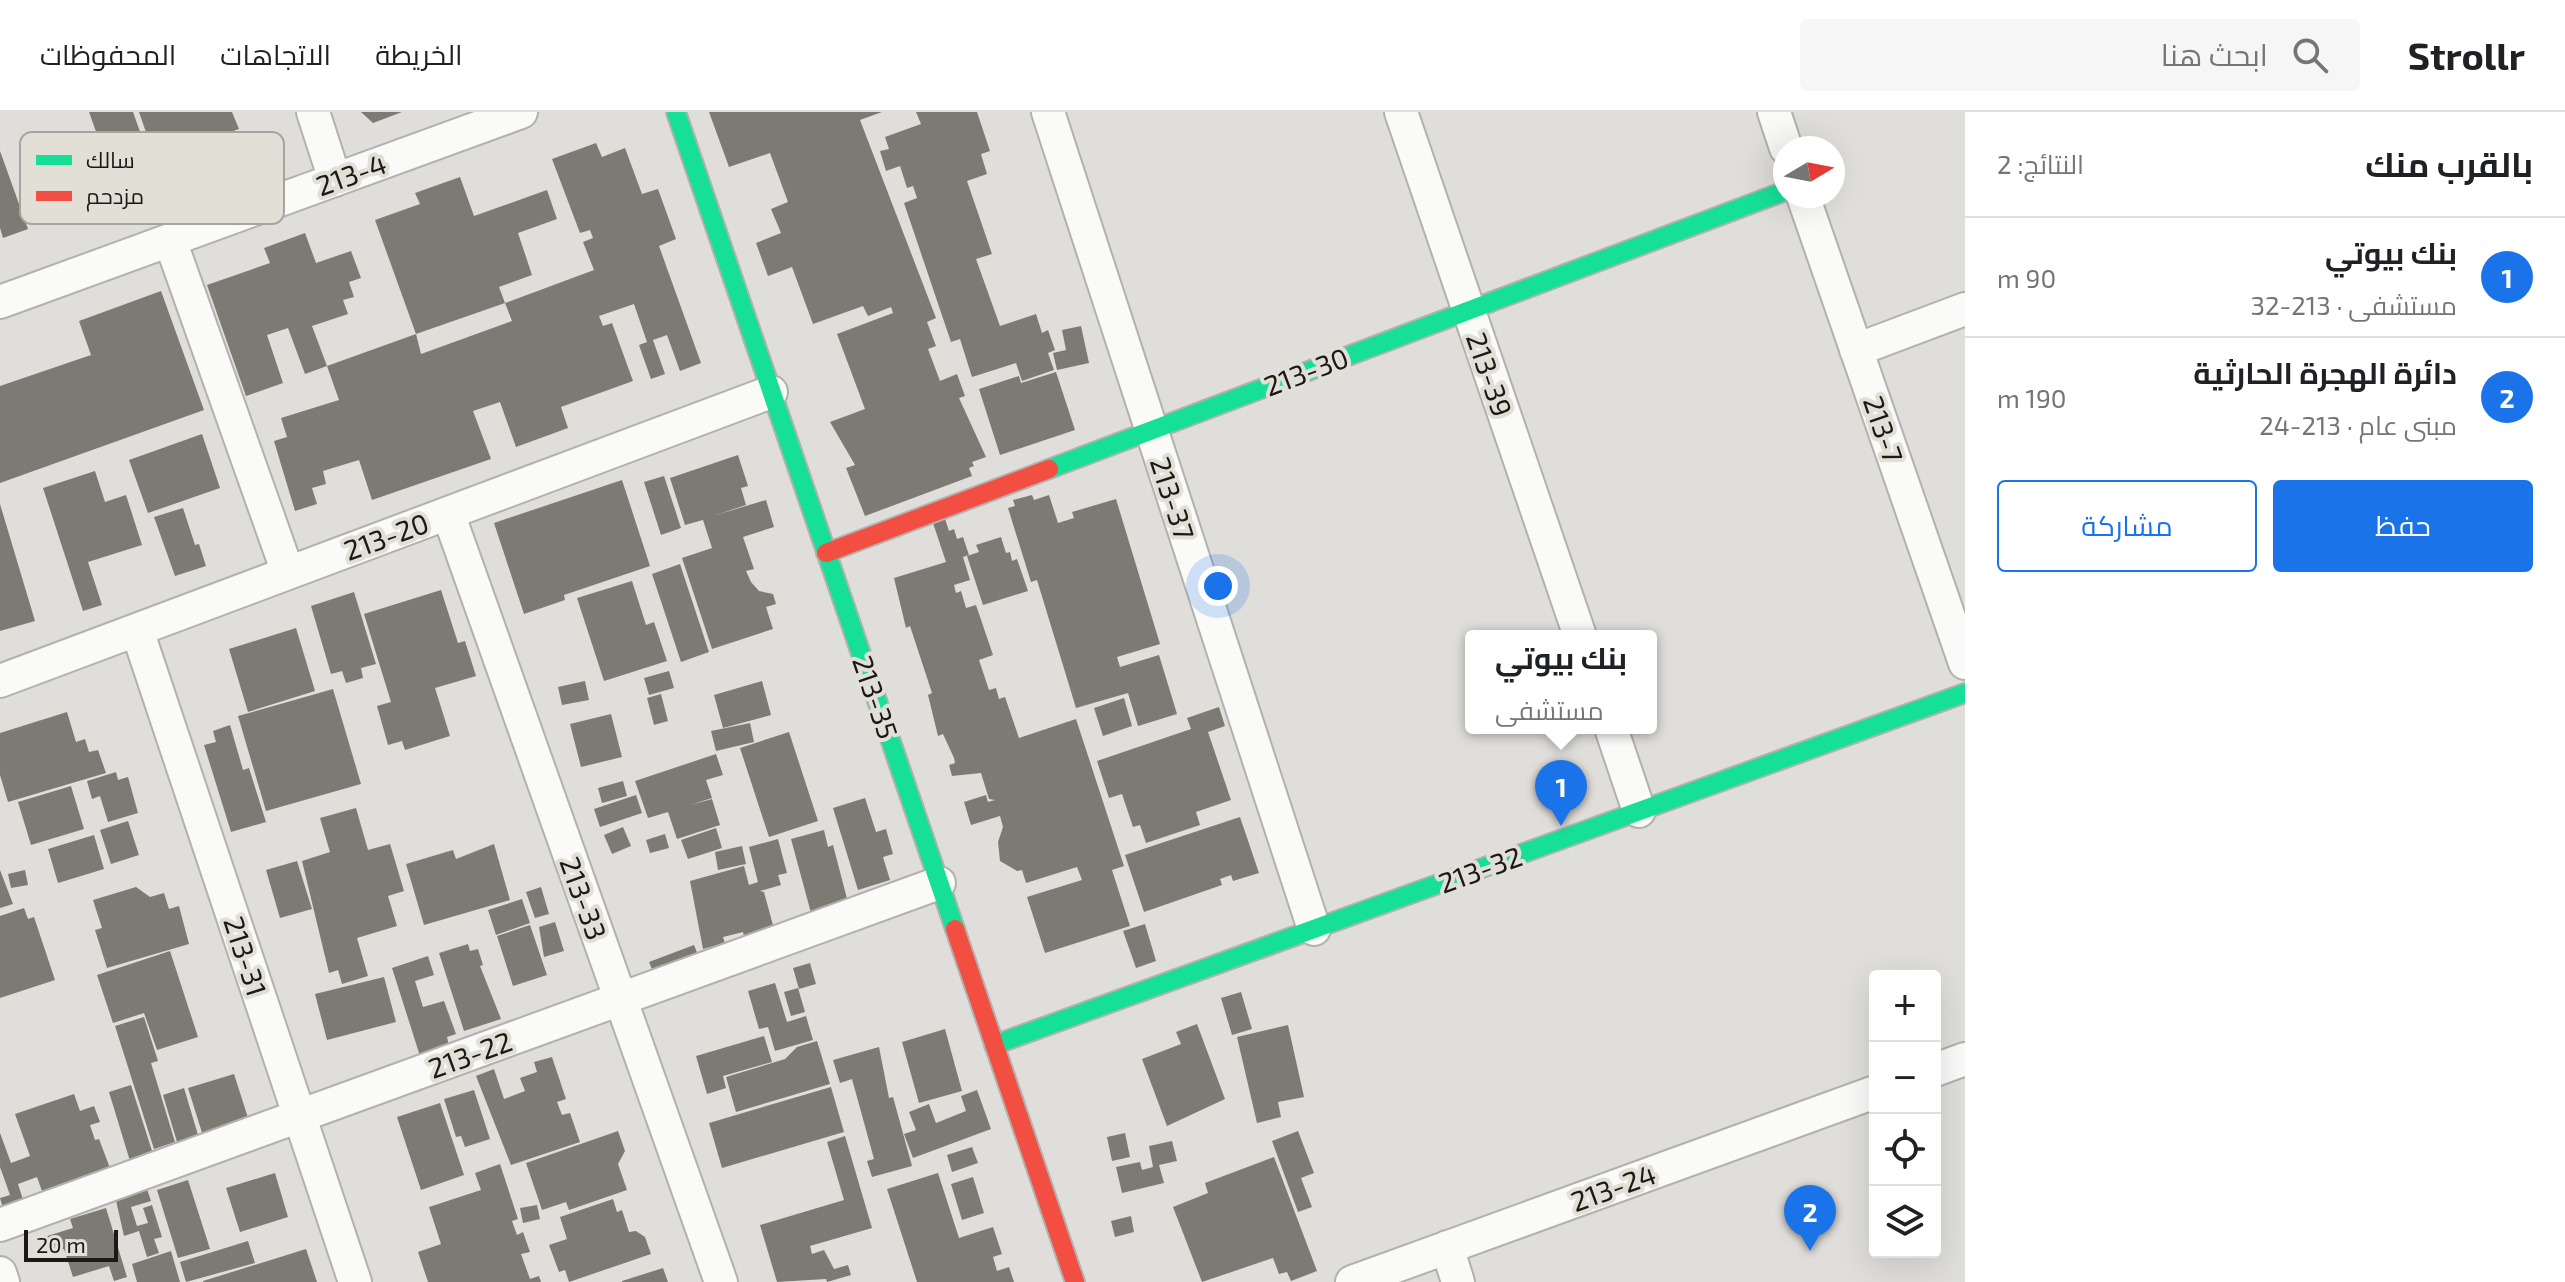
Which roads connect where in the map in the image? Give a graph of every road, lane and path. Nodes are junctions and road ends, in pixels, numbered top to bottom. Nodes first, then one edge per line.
1 (313, 112) edge
2 (521, 112) edge
3 (676, 112) edge
4 (1048, 112) edge
5 (1401, 112) edge
6 (1774, 112) edge
7 (1782, 136) edge
8 (335, 180) junction
9 (1773, 196) edge
10 (284, 199) edge
11 (1807, 208) edge
12 (214, 224) edge
13 (170, 240) junction
14 (0, 302) edge
15 (1965, 309) edge
16 (1468, 310) junction
17 (1856, 350) junction
18 (771, 392) junction
19 (1151, 430) junction
20 (448, 513) junction
21 (826, 553) junction
22 (288, 573) junction
23 (137, 630) junction
24 (1578, 630) edge
25 (1965, 663) edge
26 (0, 681) edge
27 (1965, 693) edge
28 (1613, 734) edge
29 (1639, 811) junction
30 (939, 883) junction
31 (1314, 929) junction
32 (620, 1000) junction
33 (994, 1045) junction
34 (1965, 1059) edge
35 (1941, 1068) edge
36 (1869, 1094) edge
37 (299, 1116) junction
38 (0, 1225) edge
39 (1447, 1247) junction
40 (0, 1273) edge
41 (3, 1282) edge
42 (355, 1282) edge
43 (721, 1282) edge
44 (1075, 1282) edge
45 (1352, 1282) edge
46 (1458, 1282) edge

1 - 8 street
2 - 8 street, 213-4
3 - 18 street, 213-35
4 - 19 street, 213-37
5 - 16 street, 213-39
6 - 7 street
8 - 10 street, 213-4
9 - 16 street, 213-30
11 - 17 street, 213-7
12 - 13 street, 213-4
13 - 14 street, 213-4
13 - 22 street
15 - 17 street
16 - 19 street, 213-30
16 - 24 street, 213-39
17 - 25 street, 213-7
18 - 20 street, 213-20
18 - 21 street, 213-35
19 - 21 street, 213-30
19 - 31 street, 213-37
20 - 22 street, 213-20
20 - 32 street, 213-33
21 - 30 street, 213-35
22 - 23 street, 213-20
23 - 26 street, 213-20
23 - 37 street, 213-31
27 - 29 street, 213-32
28 - 29 street
29 - 31 street, 213-32
30 - 32 street, 213-22
30 - 33 street, 213-35
31 - 33 street, 213-32
32 - 37 street, 213-22
32 - 43 street, 213-33
33 - 44 street, 213-35
34 - 35 street
36 - 39 street, 213-24
37 - 38 street, 213-22
37 - 42 street, 213-31
39 - 45 street, 213-24
39 - 46 street
40 - 41 street

